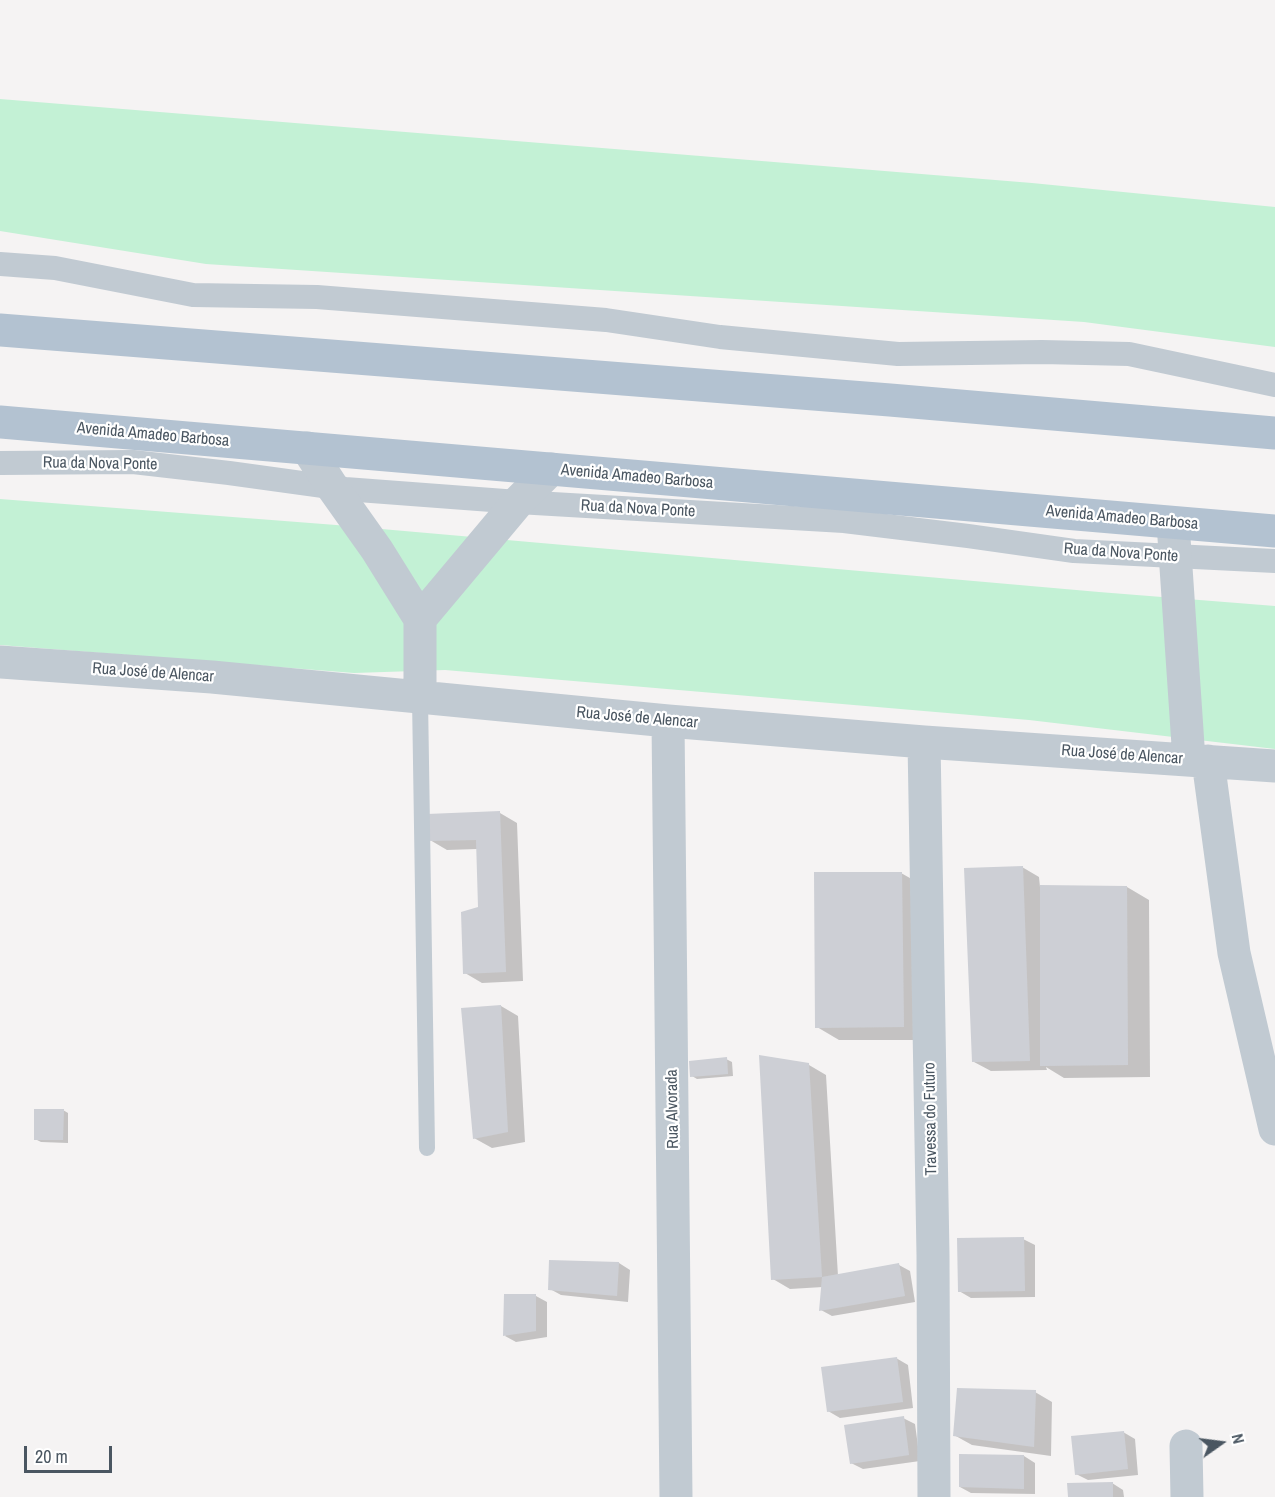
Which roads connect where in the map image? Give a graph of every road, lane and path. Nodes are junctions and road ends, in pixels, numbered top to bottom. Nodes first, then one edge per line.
1 (0, 264) edge
2 (0, 330) edge
3 (1275, 385) edge
4 (0, 422) edge
5 (1275, 433) edge
6 (307, 448) junction
7 (0, 463) edge
8 (551, 469) junction
9 (333, 488) junction
10 (518, 502) junction
11 (1173, 523) junction
12 (1275, 531) edge
13 (1176, 557) junction
14 (1275, 561) edge
15 (420, 619) junction
16 (0, 662) edge
17 (420, 698) junction
18 (668, 721) junction
19 (924, 742) junction
20 (1198, 760) junction
21 (1275, 766) edge
22 (1275, 1129) edge
23 (427, 1148) dead end
24 (1186, 1446) dead end
25 (676, 1497) edge
26 (934, 1497) edge
27 (1187, 1497) edge

1 - 3 street
2 - 5 main road
4 - 6 main road, Avenida Amadeo Barbosa
6 - 8 main road, Avenida Amadeo Barbosa
6 - 9 street
7 - 9 street, Rua da Nova Ponte
8 - 10 street
8 - 11 main road, Avenida Amadeo Barbosa
9 - 10 street, Rua da Nova Ponte
9 - 15 street
10 - 13 street, Rua da Nova Ponte
10 - 15 street
11 - 12 main road, Avenida Amadeo Barbosa
11 - 13 street
13 - 14 street, Rua da Nova Ponte
13 - 20 street
15 - 17 street
16 - 17 street, Rua José de Alencar
17 - 18 street, Rua José de Alencar
17 - 23 lane
18 - 19 street, Rua José de Alencar
18 - 25 street, Rua Alvorada
19 - 20 street, Rua José de Alencar
19 - 26 street, Travessa do Futuro
20 - 21 street, Rua José de Alencar
20 - 22 street
24 - 27 street

